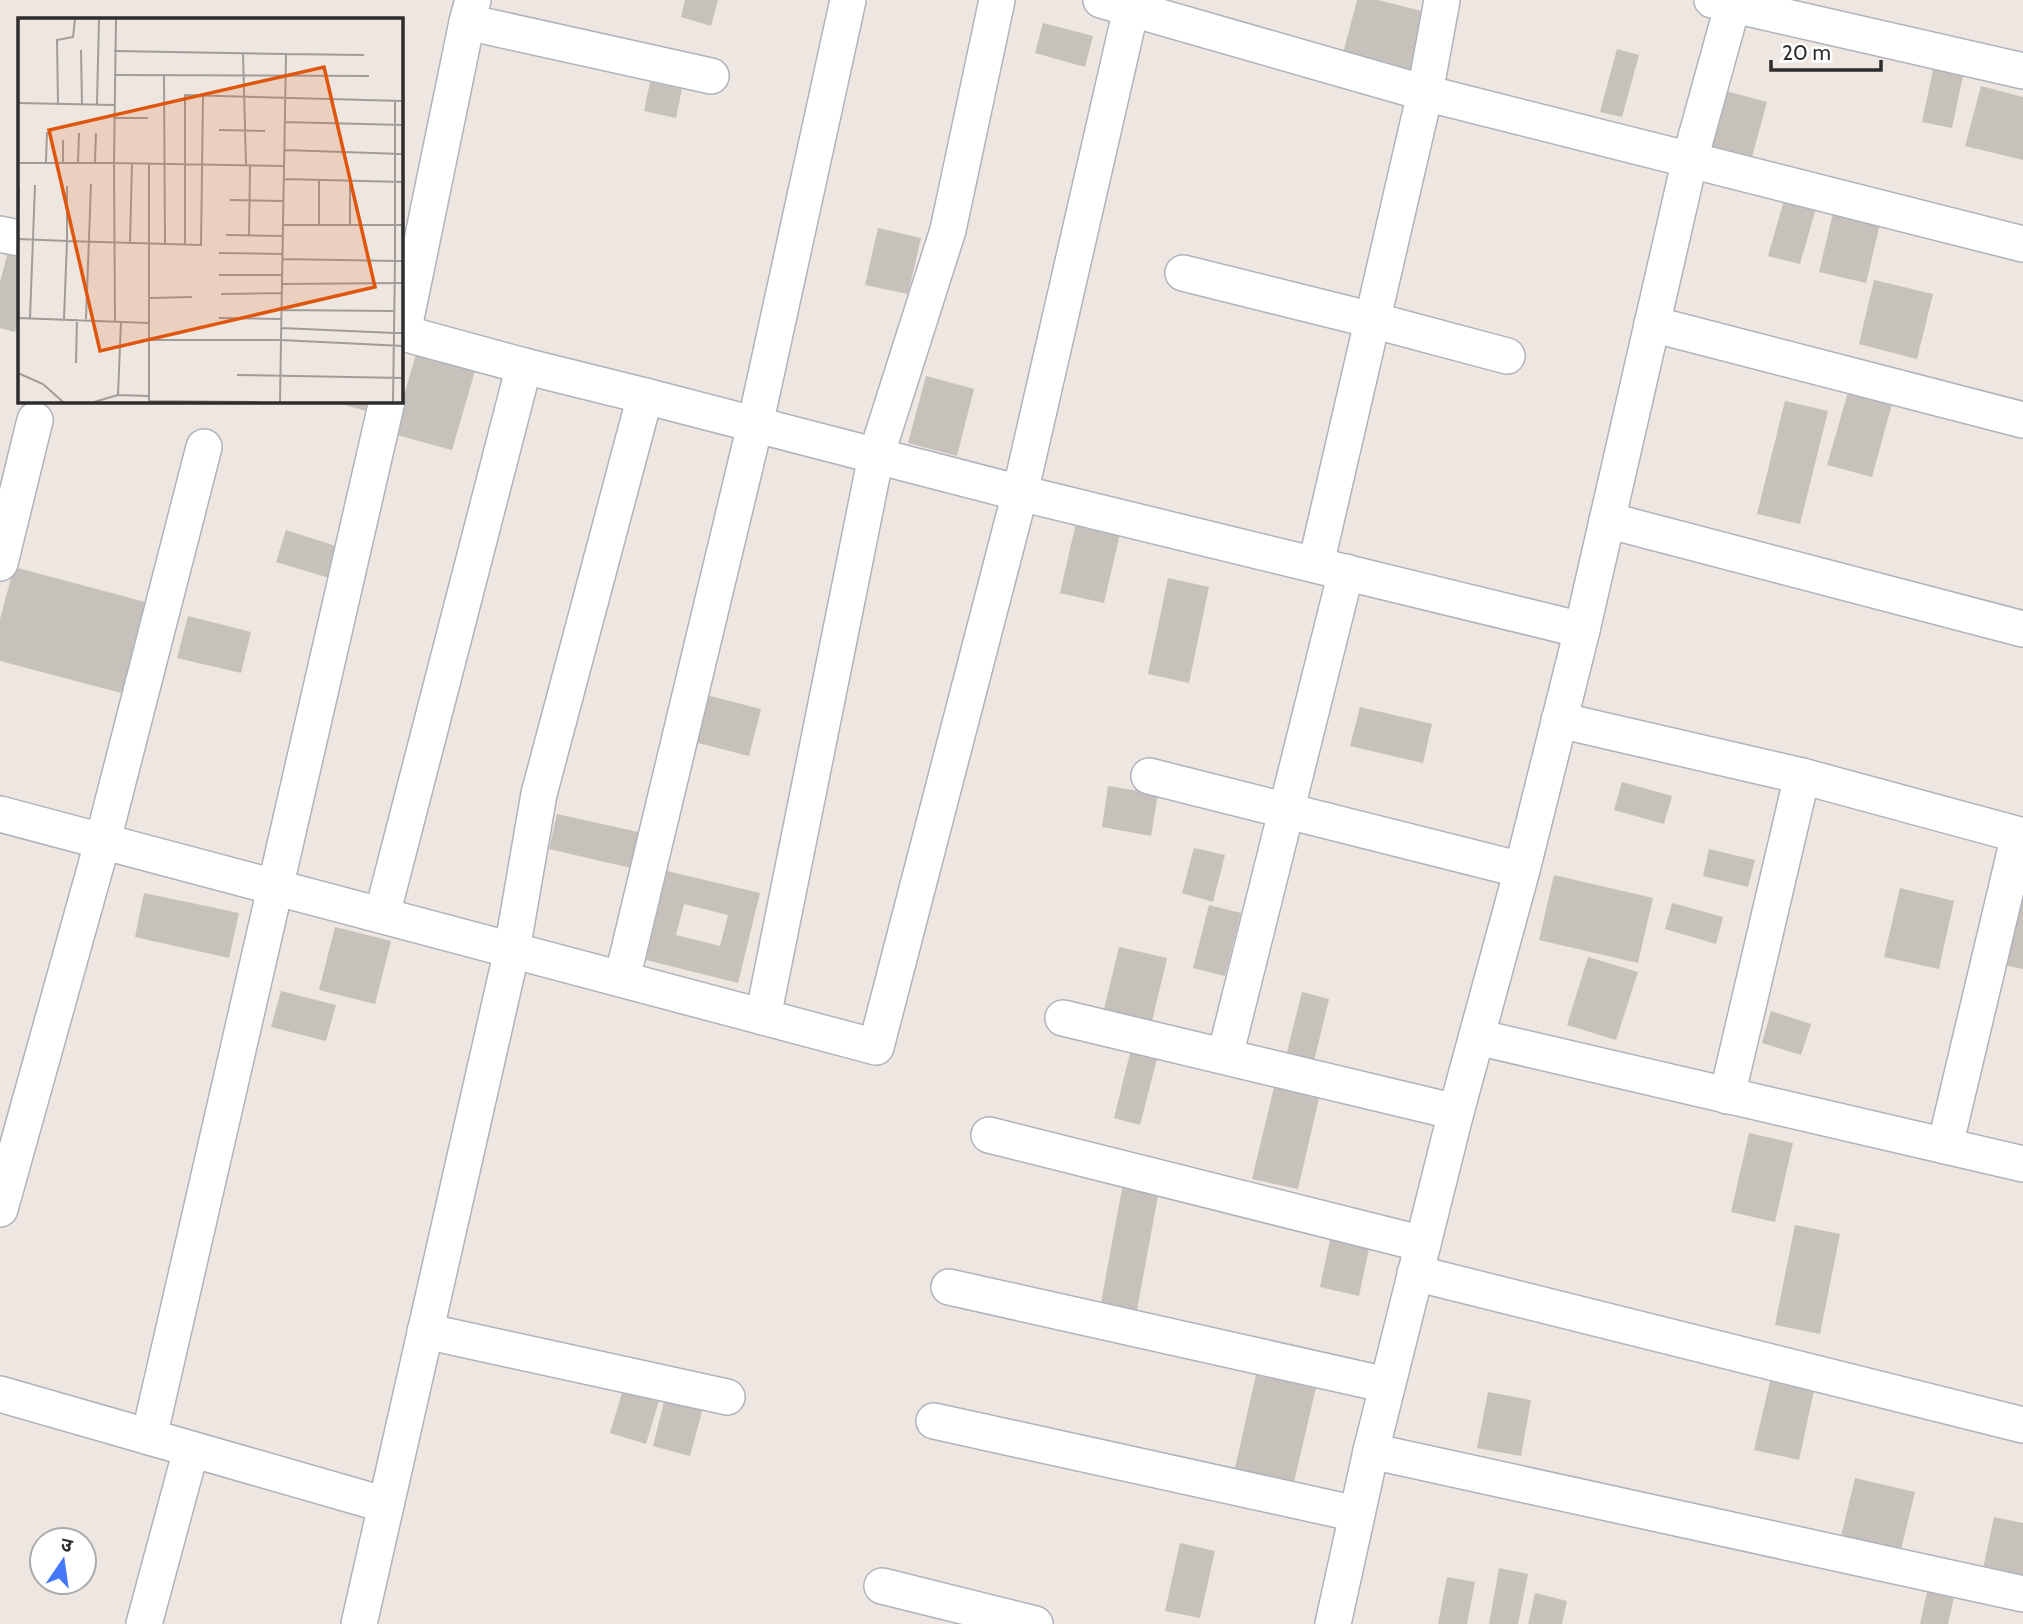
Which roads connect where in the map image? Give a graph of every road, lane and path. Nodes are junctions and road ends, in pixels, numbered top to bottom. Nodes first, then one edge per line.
1 (848, 0) edge
2 (997, 0) edge
3 (1442, 0) edge
4 (1726, 2) edge
5 (1116, 4) edge
6 (470, 11) edge
7 (2023, 71) edge
8 (711, 76) dead end
9 (1425, 93) junction
10 (1690, 159) junction
11 (0, 234) edge
12 (18, 238) edge
13 (2023, 244) edge
14 (1183, 273) dead end
15 (1372, 320) junction
16 (1652, 324) junction
17 (402, 331) edge
18 (402, 336) edge
19 (1507, 356) dead end
20 (524, 366) junction
21 (645, 396) junction
22 (387, 402) edge
23 (35, 420) dead end
24 (2023, 420) edge
25 (755, 425) junction
26 (204, 447) dead end
27 (876, 456) junction
28 (1020, 494) junction
29 (1607, 520) junction
30 (0, 563) edge
31 (1331, 568) junction
32 (2023, 629) edge
33 (1581, 630) junction
34 (1559, 720) junction
35 (1149, 776) dead end
36 (1802, 776) junction
37 (1286, 811) junction
38 (0, 814) edge
39 (2021, 835) edge
40 (103, 840) junction
41 (1522, 870) junction
42 (277, 888) junction
43 (382, 915) junction
44 (512, 950) junction
45 (622, 979) junction
46 (763, 1017) junction
47 (1063, 1018) dead end
48 (1477, 1037) junction
49 (1225, 1056) junction
50 (1727, 1096) junction
51 (1456, 1112) junction
52 (989, 1135) dead end
53 (1945, 1146) junction
54 (2023, 1164) edge
55 (0, 1209) edge
56 (1419, 1258) junction
57 (949, 1287) dead end
58 (425, 1331) junction
59 (1387, 1385) junction
60 (0, 1394) edge
61 (727, 1397) dead end
62 (934, 1421) dead end
63 (2023, 1425) edge
64 (149, 1437) junction
65 (191, 1450) junction
66 (1371, 1451) junction
67 (386, 1505) junction
68 (1357, 1514) junction
69 (882, 1586) dead end
70 (2023, 1594) edge
71 (144, 1624) edge
72 (359, 1624) edge
73 (1035, 1624) edge
74 (1333, 1624) edge

1 - 25 street
2 - 27 street
3 - 9 street
4 - 7 street
4 - 10 street
5 - 9 street
5 - 28 street
6 - 8 street
6 - 17 street
9 - 10 street
9 - 15 street
10 - 13 street
10 - 16 street
11 - 12 street
14 - 15 street
15 - 19 street
15 - 31 street
16 - 24 street
16 - 29 street
18 - 20 street
20 - 21 street
20 - 43 street
21 - 25 street
21 - 44 street
22 - 42 street
23 - 30 street
25 - 27 street
25 - 45 street
26 - 40 street
27 - 28 street
27 - 46 street
28 - 31 street
28 - 46 street
29 - 32 street
29 - 33 street
31 - 33 street
31 - 37 street
33 - 34 street
34 - 36 street
34 - 41 street
35 - 37 street
36 - 39 street
36 - 50 street
37 - 41 street
37 - 49 street
38 - 40 street
39 - 53 street
40 - 42 street
40 - 55 street
41 - 48 street
42 - 43 street
42 - 64 street
43 - 44 street
44 - 45 street
44 - 58 street
45 - 46 street
47 - 49 street
48 - 50 street
48 - 51 street
49 - 51 street
50 - 53 street
51 - 56 street
52 - 56 street
53 - 54 street
56 - 59 street
56 - 63 street
57 - 59 street
58 - 61 street
58 - 67 street
59 - 66 street
60 - 64 street
62 - 68 street
64 - 65 street
65 - 67 street
65 - 71 street
66 - 68 street
66 - 70 street
67 - 72 street
68 - 74 street
69 - 73 street

